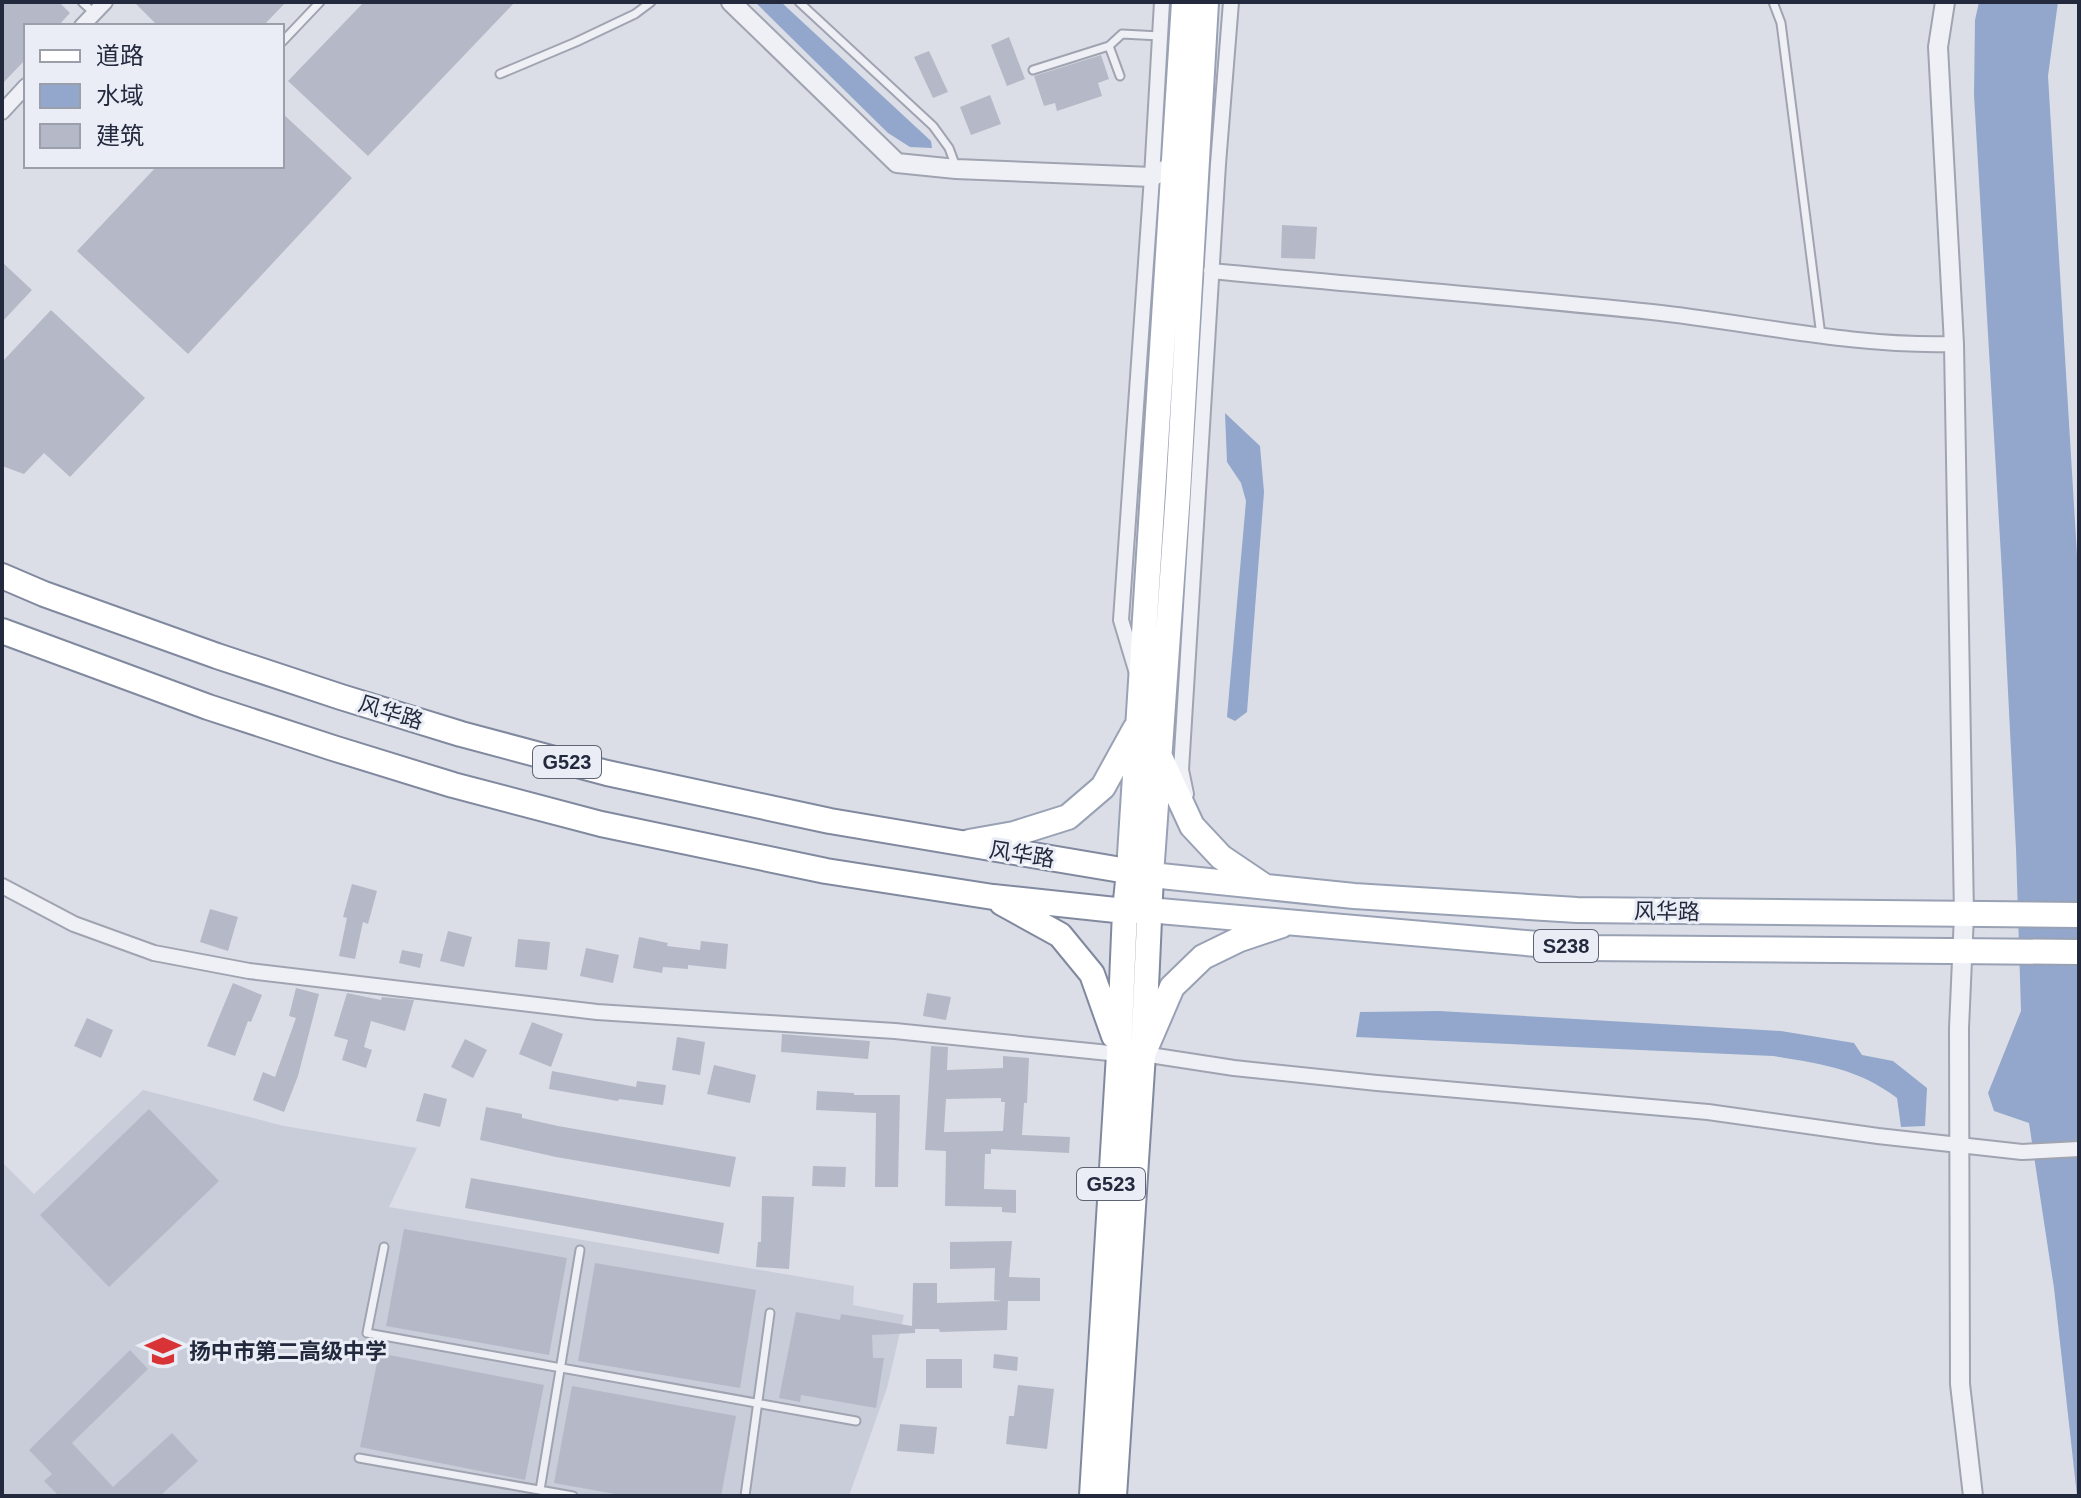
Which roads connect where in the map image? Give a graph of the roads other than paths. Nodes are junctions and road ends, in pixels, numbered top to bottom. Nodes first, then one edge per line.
1 (82, 2) edge
2 (320, 2) edge
3 (651, 2) edge
4 (731, 2) edge
5 (1162, 2) edge
6 (1184, 2) edge
7 (1206, 2) edge
8 (1231, 2) edge
9 (1773, 2) edge
10 (1945, 2) edge
11 (801, 3) edge
12 (99, 8) edge
13 (84, 24) edge
14 (1160, 36) junction
15 (284, 40) edge
16 (1109, 46) junction
17 (1033, 70) dead end
18 (500, 74) dead end
19 (1120, 76) dead end
20 (24, 88) edge
21 (2, 112) edge
22 (1196, 164) junction
23 (956, 169) junction
24 (1152, 177) junction
25 (1211, 271) junction
26 (1821, 336) junction
27 (1954, 344) junction
28 (2, 576) edge
29 (2, 631) edge
30 (1141, 686) junction
31 (1138, 723) junction
32 (1159, 754) junction
33 (1192, 826) junction
34 (959, 844) junction
35 (1140, 873) junction
36 (2, 886) edge
37 (1266, 887) junction
38 (993, 897) junction
39 (1136, 911) junction
40 (1973, 915) junction
41 (2079, 915) edge
42 (1292, 922) junction
43 (1974, 951) junction
44 (2079, 952) edge
45 (1131, 1054) junction
46 (1960, 1145) junction
47 (2079, 1149) edge
48 (384, 1247) dead end
49 (580, 1250) dead end
50 (770, 1313) dead end
51 (560, 1368) junction
52 (758, 1403) junction
53 (856, 1421) dead end
54 (359, 1458) dead end
55 (540, 1490) junction
56 (573, 1496) edge
57 (745, 1496) edge
58 (1092, 1496) edge
59 (1114, 1496) edge
60 (1973, 1496) edge

1 - 12 lane
2 - 15 lane
3 - 18 lane
4 - 23 street
5 - 14 street
6 - 22 main road
7 - 22 main road
8 - 22 street
9 - 26 lane
10 - 27 street
11 - 23 lane
12 - 13 street
14 - 16 lane
14 - 24 street
16 - 17 lane
16 - 19 lane
20 - 21 street
22 - 24 street
22 - 25 street
22 - 30 main road
22 - 32 main road
23 - 24 street
24 - 30 street
25 - 26 street
25 - 33 street
26 - 27 street
27 - 40 street
28 - 34 main road, 风华路 / G523
29 - 38 main road, 风华路 / G523
30 - 31 main road
31 - 34 main road
31 - 35 main road
32 - 33 main road
32 - 35 main road
33 - 37 main road
34 - 35 main road, 风华路 / G523
35 - 37 main road, 风华路 / S238
35 - 39 main road, G523
36 - 45 street
37 - 40 main road, 风华路 / S238
38 - 39 main road, 风华路 / G523
38 - 45 main road
39 - 42 main road, 风华路 / S238
39 - 45 main road, G523
40 - 41 main road, 风华路 / S238
40 - 43 street
42 - 43 main road, 风华路 / S238
42 - 45 main road
43 - 44 main road, 风华路 / S238
43 - 46 street
45 - 46 street
45 - 58 main road, G523
45 - 59 main road, G523
46 - 47 street
46 - 60 street
48 - 51 lane
49 - 51 lane
50 - 52 lane
51 - 52 lane
51 - 55 lane
52 - 53 lane
52 - 57 lane
54 - 55 lane
55 - 56 lane

